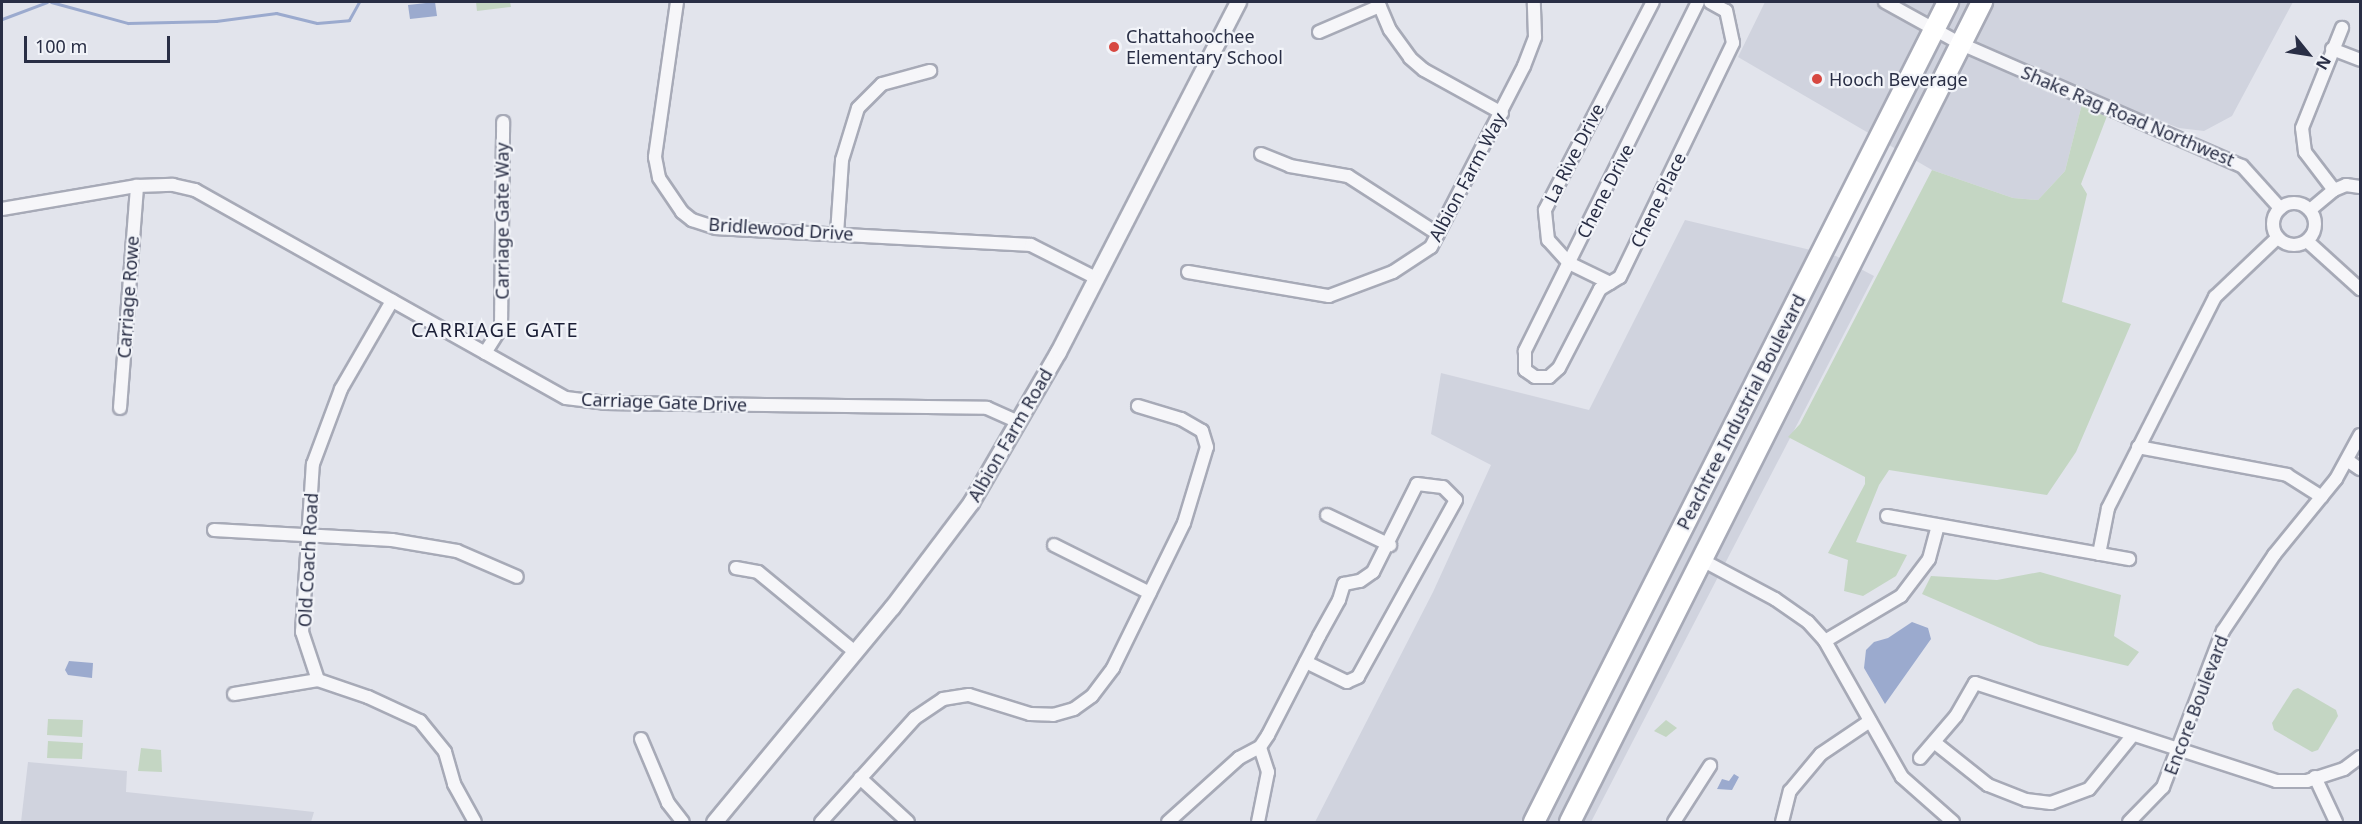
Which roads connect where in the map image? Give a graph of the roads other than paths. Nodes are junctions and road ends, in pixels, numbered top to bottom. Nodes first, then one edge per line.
1 (677, 2) edge
2 (1238, 2) edge
3 (1534, 2) edge
4 (1653, 2) edge
5 (1698, 2) edge
6 (1710, 2) edge
7 (1885, 2) edge
8 (1948, 2) edge
9 (1982, 2) edge
10 (1379, 4) edge
11 (1935, 27) junction
12 (2342, 28) dead end
13 (1319, 32) dead end
14 (1961, 44) junction
15 (2332, 50) junction
16 (2361, 60) edge
17 (930, 71) dead end
18 (1502, 113) junction
19 (502, 122) dead end
20 (1262, 154) dead end
21 (137, 186) junction
22 (2361, 187) edge
23 (2334, 190) junction
24 (2280, 208) junction
25 (2, 209) edge
26 (2310, 210) junction
27 (837, 234) junction
28 (1438, 234) junction
29 (2277, 238) junction
30 (2307, 241) junction
31 (1569, 263) junction
32 (1188, 272) dead end
33 (1096, 278) junction
34 (1610, 283) junction
35 (2361, 289) edge
36 (392, 301) junction
37 (485, 353) junction
38 (1535, 377) joint
39 (1137, 406) dead end
40 (120, 408) dead end
41 (1019, 422) junction
42 (2361, 435) edge
43 (2138, 447) junction
44 (2347, 460) junction
45 (2361, 469) edge
46 (2322, 497) junction
47 (1327, 515) dead end
48 (1887, 516) dead end
49 (1938, 526) junction
50 (214, 530) dead end
51 (310, 534) junction
52 (1054, 545) dead end
53 (1389, 545) junction
54 (2099, 554) junction
55 (2129, 559) dead end
56 (1702, 560) junction
57 (736, 568) dead end
58 (517, 577) dead end
59 (1150, 593) junction
60 (1825, 641) junction
61 (854, 651) junction
62 (1306, 662) junction
63 (318, 680) junction
64 (234, 694) dead end
65 (1870, 721) junction
66 (2132, 736) junction
67 (641, 739) dead end
68 (1934, 742) junction
69 (1260, 747) junction
70 (2178, 751) junction
71 (2361, 757) edge
72 (1920, 759) dead end
73 (1710, 766) dead end
74 (2315, 777) junction
75 (860, 778) junction
76 (475, 822) edge
77 (683, 822) edge
78 (714, 822) edge
79 (821, 822) edge
80 (908, 822) edge
81 (1168, 822) edge
82 (1258, 822) edge
83 (1534, 822) edge
84 (1570, 822) edge
85 (1674, 822) edge
86 (1782, 822) edge
87 (1953, 822) edge
88 (2129, 822) edge
89 (2336, 822) edge

1 - 27 street, Bridlewood Drive
2 - 33 street, Albion Farm Road
3 - 18 street, Albion Farm Way
4 - 31 street, La Rive Drive
5 - 31 street, Chene Drive
6 - 34 street, Chene Place
7 - 11 street, Shake Rag Road Northwest
8 - 11 highway, Peachtree Industrial Boulevard
9 - 14 highway, Peachtree Industrial Boulevard
10 - 13 street
10 - 18 street
11 - 14 street, Shake Rag Road Northwest
11 - 83 highway, Peachtree Industrial Boulevard
12 - 15 street
14 - 24 street, Shake Rag Road Northwest
14 - 56 highway, Peachtree Industrial Boulevard
15 - 16 street
15 - 23 street
17 - 27 street
18 - 28 street, Albion Farm Way
19 - 37 street, Carriage Gate Way
20 - 28 street
21 - 25 street, Carriage Gate Drive
21 - 36 street, Carriage Gate Drive
21 - 40 street, Carriage Rowe
22 - 23 street
23 - 26 street
24 - 26 street
24 - 29 street
26 - 30 street
27 - 33 street, Bridlewood Drive
28 - 32 street, Albion Farm Way
29 - 30 street
29 - 43 street
30 - 35 street
31 - 34 street, La Rive Drive
31 - 38 street, Chene Drive
33 - 41 street, Albion Farm Road
34 - 38 street, Chene Place
36 - 37 street, Carriage Gate Drive
36 - 51 street, Old Coach Road
37 - 41 street, Carriage Gate Drive
39 - 59 street
41 - 61 street, Albion Farm Road
42 - 44 street, Encore Boulevard
43 - 46 street
43 - 54 street
44 - 45 street
44 - 46 street, Encore Boulevard
46 - 70 street, Encore Boulevard
47 - 53 street
48 - 49 street
49 - 54 street
49 - 60 street
50 - 51 street
51 - 58 street
51 - 63 street, Old Coach Road
52 - 59 street
53 - 62 street
53 - 62 street
54 - 55 street
56 - 60 street
56 - 84 highway, Peachtree Industrial Boulevard
57 - 61 street
59 - 75 street
60 - 65 street
61 - 78 street, Albion Farm Road
62 - 69 street
63 - 64 street
63 - 76 street
65 - 86 street
65 - 87 street
66 - 68 street
66 - 68 street
66 - 70 street
67 - 77 street
68 - 72 street
69 - 81 street
69 - 82 street
70 - 74 street
70 - 88 street, Encore Boulevard
71 - 74 street
73 - 85 street
74 - 89 street
75 - 79 street
75 - 80 street

